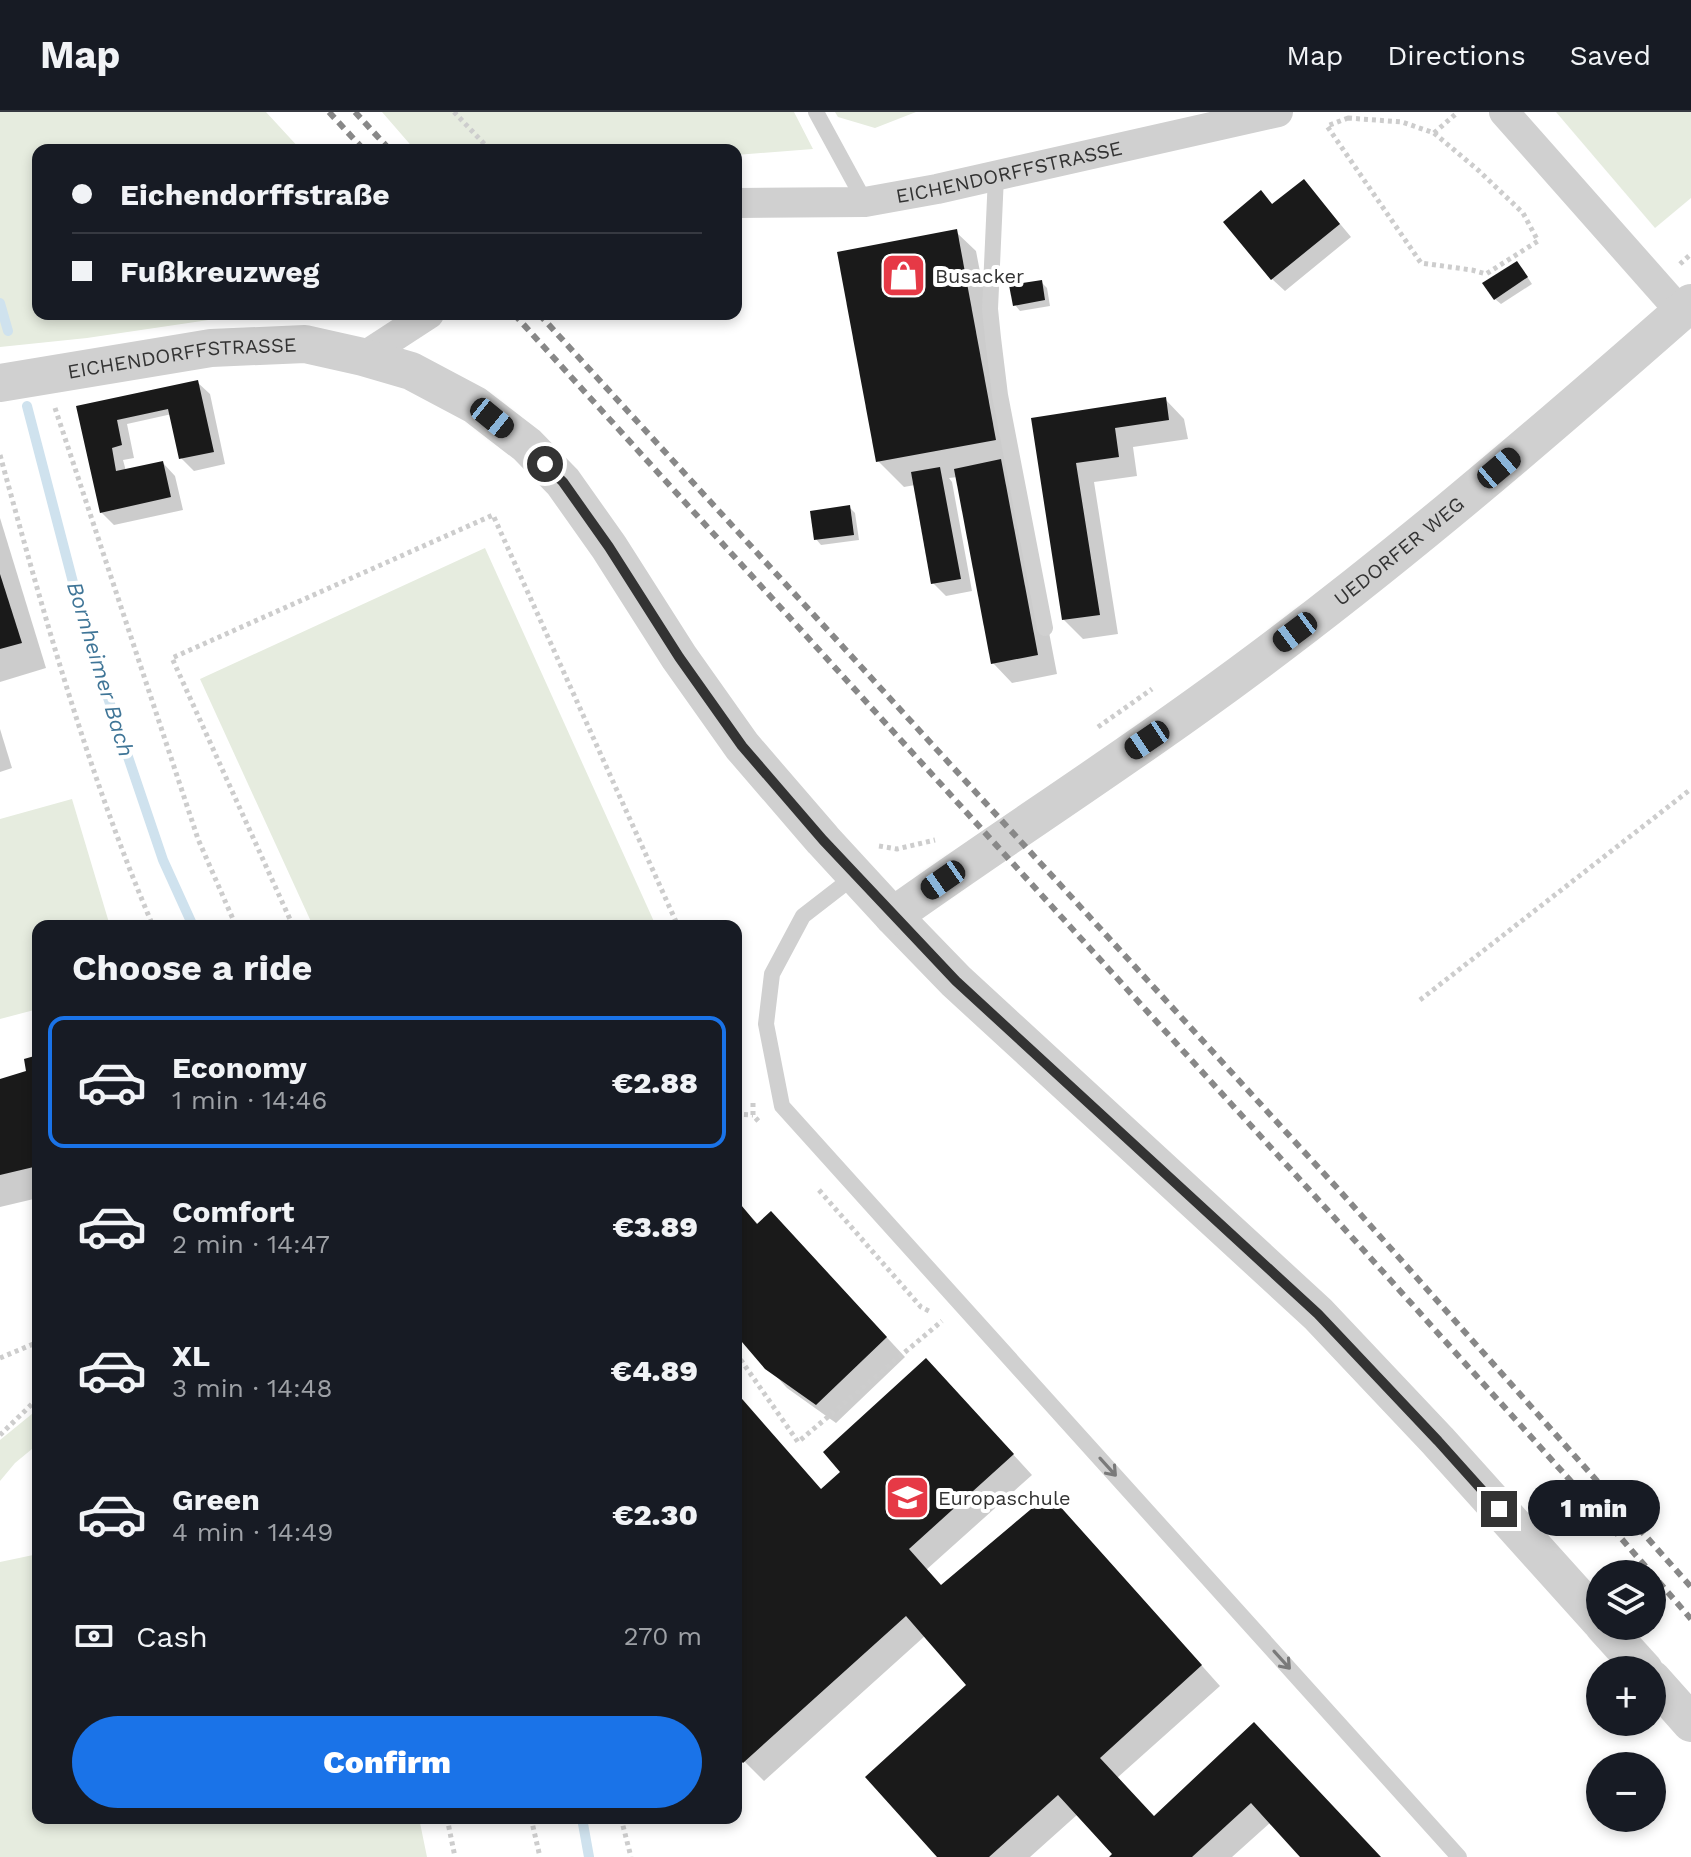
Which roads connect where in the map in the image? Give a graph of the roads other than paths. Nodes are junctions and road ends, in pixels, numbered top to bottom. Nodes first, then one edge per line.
1 (816, 112) edge
2 (1278, 112) edge
3 (1504, 112) edge
4 (996, 176) junction
5 (865, 202) junction
6 (742, 203) edge
7 (1686, 308) edge
8 (420, 320) edge
9 (363, 357) junction
10 (0, 383) edge
11 (1045, 628) dead end
12 (856, 875) junction
13 (893, 916) junction
14 (1586, 1605) edge
15 (1617, 1640) edge
16 (1631, 1656) edge
17 (1666, 1695) edge
18 (1691, 1723) edge
19 (1459, 1857) edge

1 - 5 lane
2 - 4 street, EICHENDORFFSTRASSE
3 - 7 street
4 - 5 street, EICHENDORFFSTRASSE
4 - 11 lane
5 - 6 street, EICHENDORFFSTRASSE
7 - 13 street, UEDORFER WEG
8 - 9 street
9 - 10 street, EICHENDORFFSTRASSE
9 - 12 street, EICHENDORFFSTRASSE
12 - 13 street, EICHENDORFFSTRASSE
12 -> 19 lane
13 - 14 street, EICHENDORFFSTRASSE
15 - 16 street
17 - 18 street

